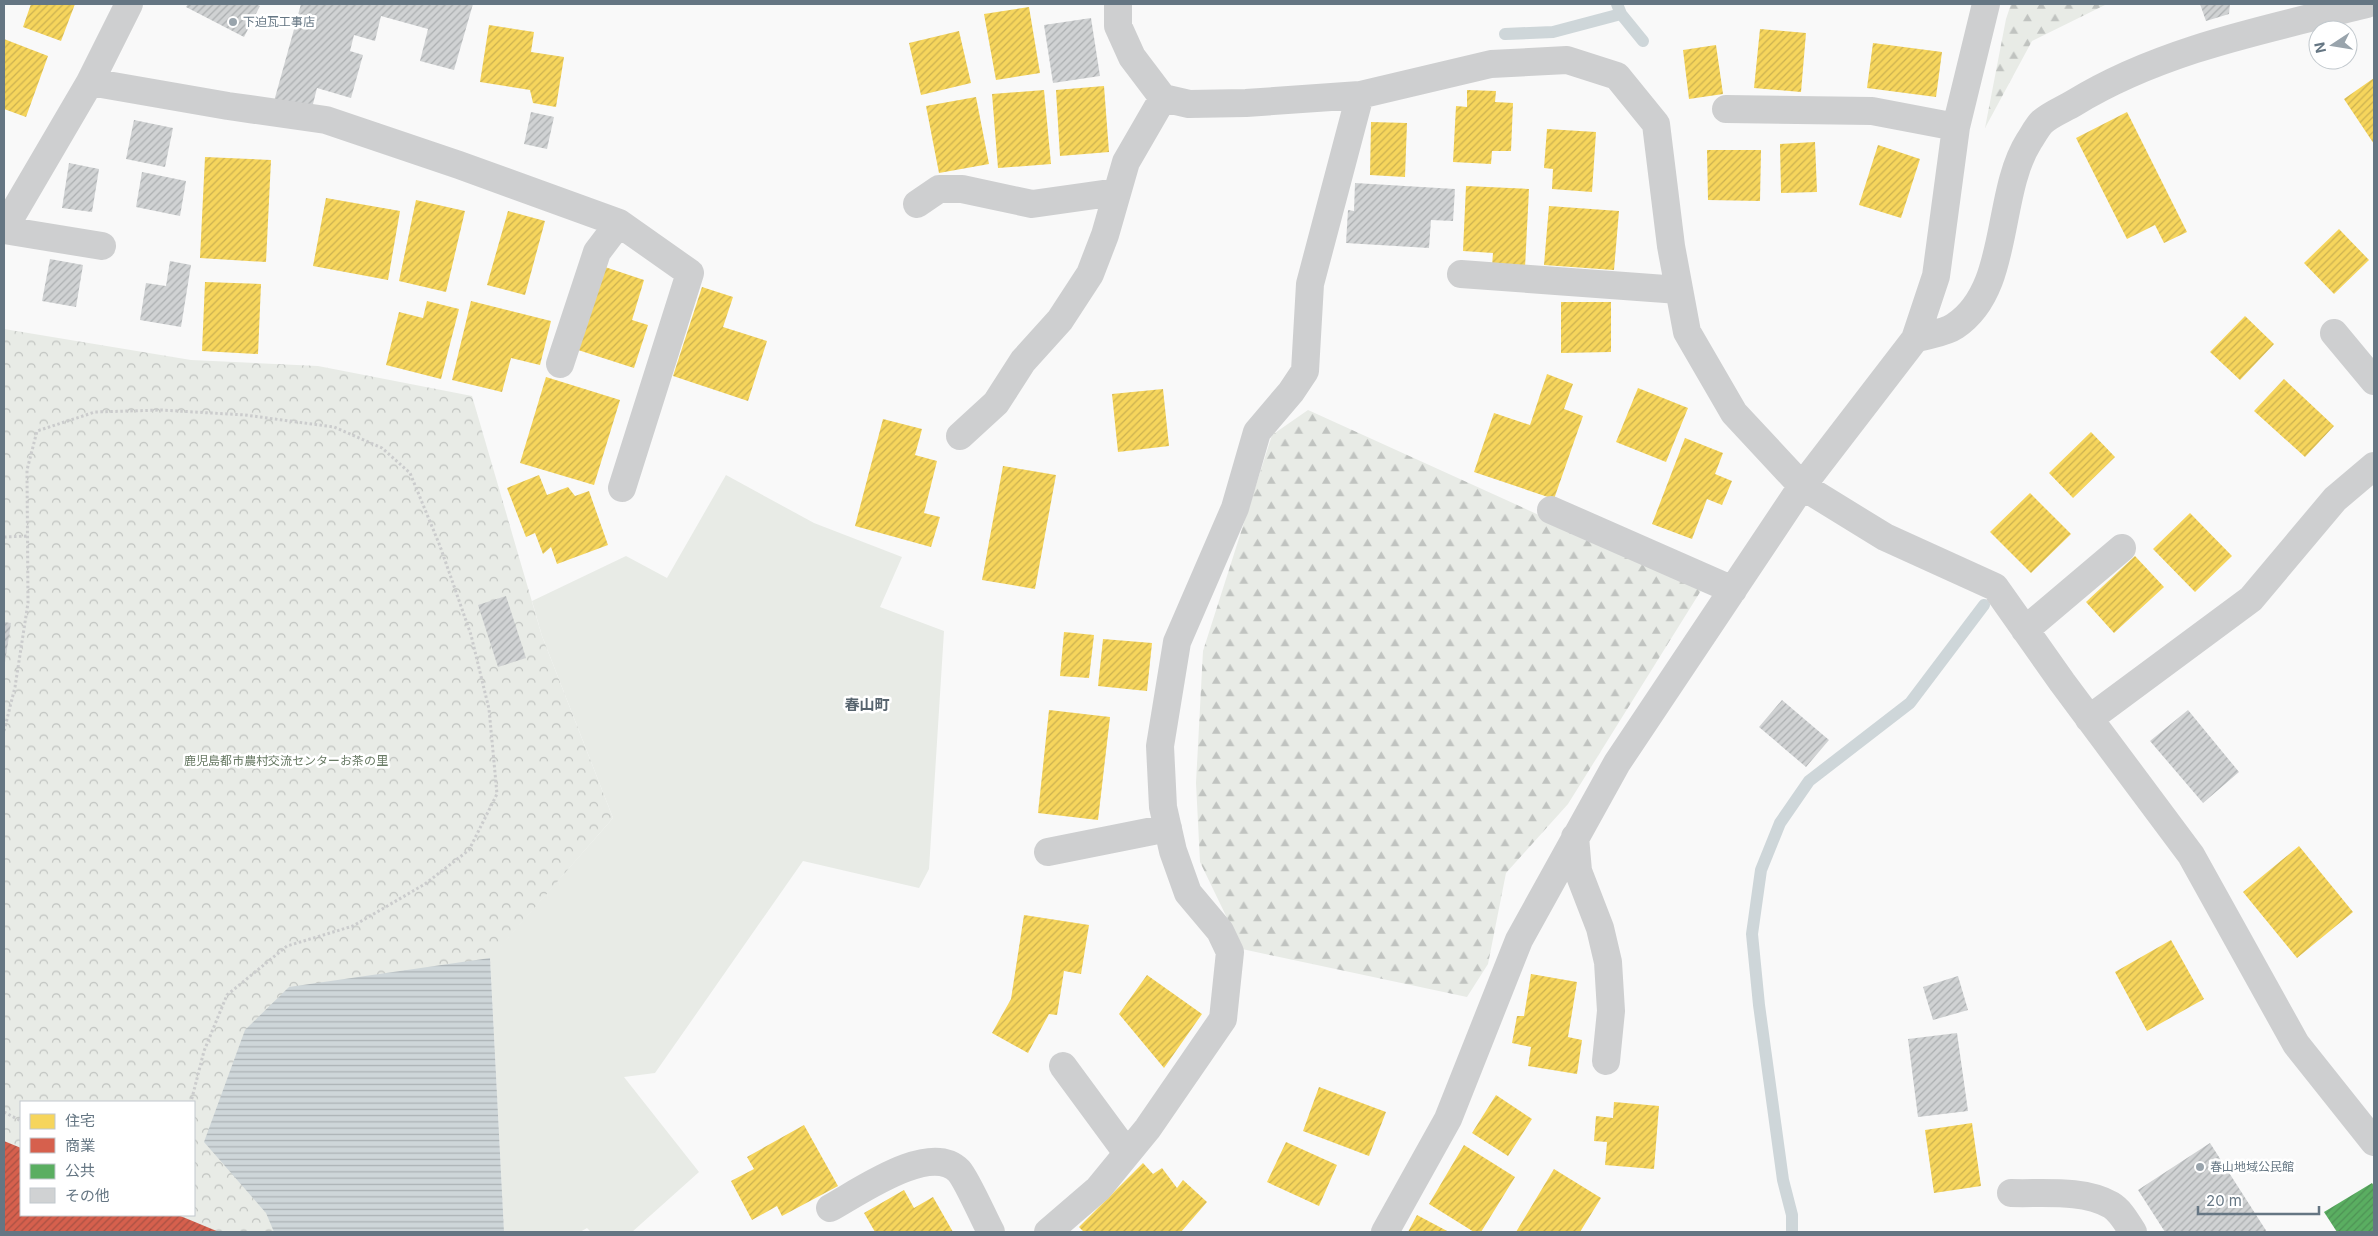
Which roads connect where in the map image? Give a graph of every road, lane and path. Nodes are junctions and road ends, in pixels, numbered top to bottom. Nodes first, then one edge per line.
1 (129, 4) edge
2 (1118, 4) edge
3 (1986, 4) edge
4 (2367, 4) edge
5 (90, 82) junction
6 (1360, 95) junction
7 (1163, 98) junction
8 (1726, 109) dead end
9 (1956, 127) junction
10 (1117, 192) junction
11 (917, 204) dead end
12 (618, 222) junction
13 (4, 230) edge
14 (102, 246) dead end
15 (1461, 274) dead end
16 (1679, 290) junction
17 (2334, 333) dead end
18 (1915, 339) junction
19 (560, 364) dead end
20 (2374, 382) edge
21 (960, 436) dead end
22 (2374, 466) edge
23 (1802, 486) junction
24 (622, 488) dead end
25 (1551, 510) dead end
26 (28, 536) junction
27 (4, 537) edge
28 (2122, 548) dead end
29 (1733, 590) junction
30 (2024, 630) junction
31 (2089, 719) junction
32 (4, 731) edge
33 (1168, 828) junction
34 (1576, 837) junction
35 (1048, 852) dead end
36 (1606, 1060) dead end
37 (1063, 1066) dead end
38 (191, 1101) edge
39 (4, 1112) edge
40 (20, 1120) edge
41 (2374, 1142) edge
42 (1127, 1153) junction
43 (2011, 1193) dead end
44 (830, 1208) dead end
45 (991, 1232) edge
46 (1048, 1232) edge
47 (1385, 1232) edge
48 (2133, 1232) edge

1 - 5 street
2 - 7 street
3 - 9 street
4 - 18 street
5 - 12 street
5 - 13 street
6 - 7 street
6 - 16 street
6 - 33 street
7 - 10 street
8 - 9 street
9 - 18 street
10 - 11 street
10 - 21 street
12 - 19 street
12 - 24 street
13 - 14 street
15 - 16 street
16 - 23 street
17 - 20 street
18 - 23 street
22 - 31 street
23 - 29 street
23 - 30 street
25 - 29 street
26 - 27 path
26 - 32 path
26 - 38 path
28 - 30 street
29 - 34 street
30 - 31 street
31 - 41 street
33 - 35 street
33 - 42 street
34 - 36 street
34 - 47 street
37 - 42 street
39 - 40 path
42 - 46 street
43 - 48 street
44 - 45 street

